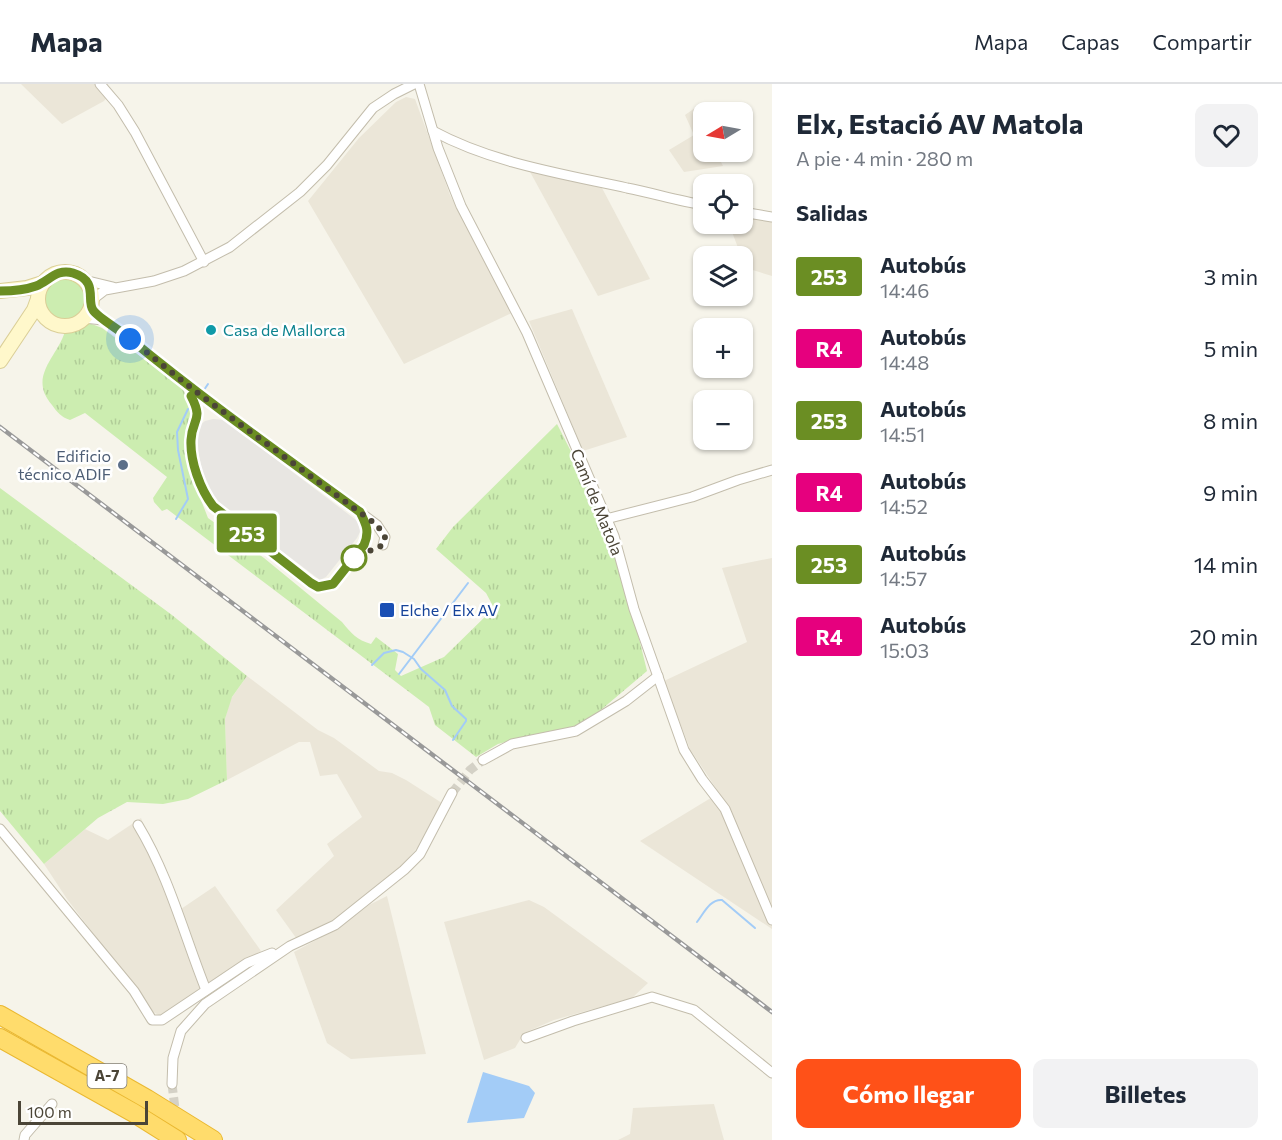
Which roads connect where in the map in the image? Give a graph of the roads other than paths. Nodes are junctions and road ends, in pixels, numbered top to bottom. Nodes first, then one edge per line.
1 (100, 84) edge
2 (417, 84) edge
3 (433, 132) junction
4 (693, 203) edge
5 (753, 214) edge
6 (772, 217) edge
7 (204, 262) junction
8 (84, 280) junction
9 (44, 283) junction
10 (116, 288) junction
11 (0, 291) edge
12 (0, 297) edge
13 (38, 299) junction
14 (89, 308) junction
15 (46, 318) junction
16 (19, 334) junction
17 (0, 361) edge
18 (772, 470) edge
19 (606, 519) junction
20 (383, 545) dead end
21 (657, 676) junction
22 (483, 760) tunnel mouth
23 (452, 793) tunnel mouth
24 (138, 825) dead end
25 (0, 829) edge
26 (772, 920) edge
27 (291, 946) junction
28 (206, 990) junction
29 (0, 1015) edge
30 (0, 1038) edge
31 (526, 1038) dead end
32 (772, 1073) edge
33 (172, 1084) tunnel mouth
34 (52, 1104) dead end
35 (24, 1140) edge
36 (177, 1140) edge
37 (213, 1140) edge

1 - 7 street
2 - 3 street, Camí de Matola
2 - 7 street
3 - 4 street
3 - 19 street, Camí de Matola
5 - 6 street
7 - 10 street
8 - 9 main road
8 - 10 street
8 - 14 main road
9 - 11 main road
9 - 13 main road
10 - 14 street
12 - 13 main road
13 - 15 main road
13 - 16 main road
14 - 15 main road
14 - 20 street
15 - 16 main road
16 - 17 main road
18 - 19 street
19 - 21 street, Camí de Matola
21 - 22 street
21 - 26 street, Camí de Matola
23 - 27 street
24 - 28 street
25 - 28 street
27 - 28 street
27 - 33 street
29 - 37 highway, A-7
30 - 36 highway, A-7
31 - 32 street
34 - 35 street

